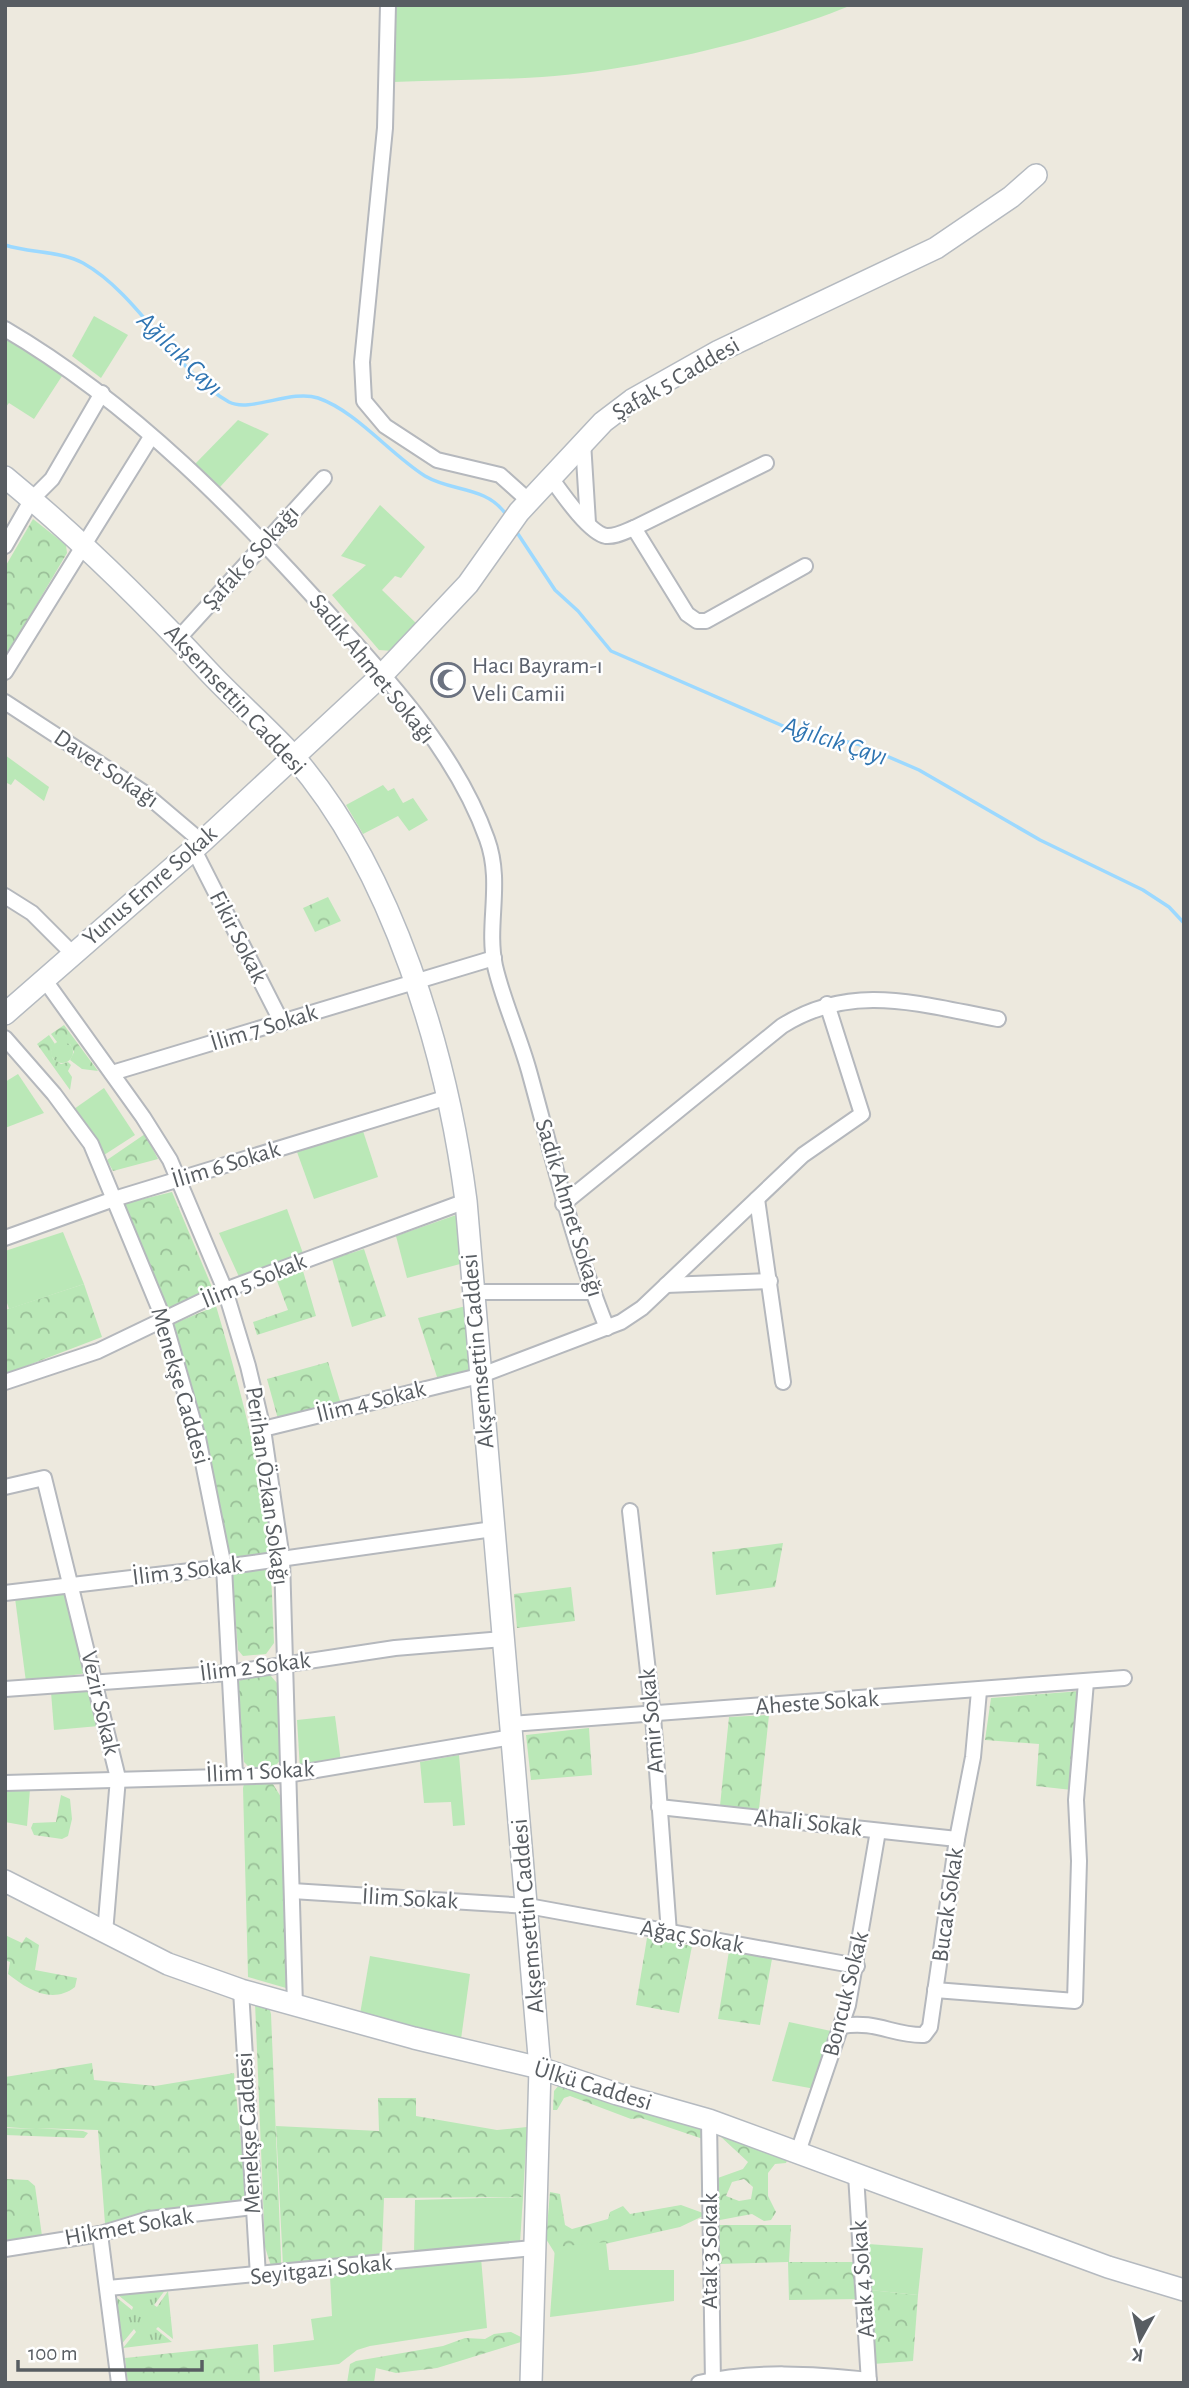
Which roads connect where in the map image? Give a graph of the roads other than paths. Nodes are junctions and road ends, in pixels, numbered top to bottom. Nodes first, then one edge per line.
1 (387, 5) edge
2 (1036, 175) dead end
3 (5, 329) edge
4 (102, 393) junction
5 (151, 437) junction
6 (583, 442) junction
7 (766, 463) dead end
8 (5, 477) edge
9 (324, 478) dead end
10 (551, 478) junction
11 (32, 499) junction
12 (529, 500) junction
13 (588, 523) junction
14 (634, 528) junction
15 (265, 542) junction
16 (84, 544) junction
17 (5, 546) edge
18 (805, 566) dead end
19 (178, 639) junction
20 (5, 672) edge
21 (383, 674) junction
22 (5, 702) edge
23 (294, 758) junction
24 (198, 846) junction
25 (5, 897) edge
26 (72, 953) junction
27 (494, 958) junction
28 (44, 979) junction
29 (415, 981) junction
30 (827, 1004) junction
31 (5, 1014) edge
32 (998, 1018) dead end
33 (282, 1024) junction
34 (5, 1038) edge
35 (113, 1073) junction
36 (448, 1097) junction
37 (180, 1180) junction
38 (114, 1199) junction
39 (757, 1199) junction
40 (466, 1201) junction
41 (564, 1204) junction
42 (5, 1238) edge
43 (770, 1281) junction
44 (666, 1285) junction
45 (225, 1290) junction
46 (473, 1292) junction
47 (592, 1292) junction
48 (164, 1320) junction
49 (607, 1328) junction
50 (479, 1376) junction
51 (5, 1382) edge
52 (783, 1382) dead end
53 (263, 1429) junction
54 (5, 1487) edge
55 (630, 1511) dead end
56 (493, 1529) junction
57 (282, 1559) junction
58 (224, 1567) junction
59 (73, 1585) junction
60 (6, 1590) edge
61 (503, 1639) junction
62 (285, 1664) junction
63 (229, 1673) junction
64 (1124, 1678) dead end
65 (1086, 1682) junction
66 (96, 1683) junction
67 (5, 1689) edge
68 (979, 1691) junction
69 (653, 1716) junction
70 (511, 1731) junction
71 (234, 1774) junction
72 (287, 1774) junction
73 (118, 1778) junction
74 (5, 1783) edge
75 (659, 1807) junction
76 (878, 1830) junction
77 (957, 1839) junction
78 (5, 1881) edge
79 (292, 1891) junction
80 (528, 1906) junction
81 (669, 1933) junction
82 (105, 1934) junction
83 (857, 1966) junction
84 (241, 1990) junction
85 (935, 1990) junction
86 (295, 2006) junction
87 (842, 2026) junction
88 (540, 2068) junction
89 (709, 2120) junction
90 (798, 2152) junction
91 (856, 2175) junction
92 (253, 2207) junction
93 (100, 2234) junction
94 (5, 2249) edge
95 (533, 2249) junction
96 (258, 2277) junction
97 (108, 2288) junction
98 (1184, 2290) edge
99 (708, 2382) edge
100 (869, 2382) edge
101 (119, 2383) edge
102 (531, 2383) edge

1 - 12 street
2 - 6 street, Şafak 5 Caddesi
3 - 4 street, Sadık Ahmet Sokağı
4 - 5 street, Sadık Ahmet Sokağı
4 - 11 street
5 - 15 street, Sadık Ahmet Sokağı
5 - 16 street
6 - 10 street, Şafak 5 Caddesi
6 - 13 street
7 - 14 street
8 - 11 street, Akşemsettin Caddesi
9 - 15 street, Şafak 6 Sokağı
10 - 12 street, Şafak 5 Caddesi
10 - 13 street
11 - 16 street, Akşemsettin Caddesi
11 - 17 street
12 - 21 street, Şafak 5 Caddesi
13 - 14 street
14 - 18 street
15 - 19 street, Şafak 6 Sokağı
15 - 21 street, Sadık Ahmet Sokağı
16 - 19 street, Akşemsettin Caddesi
16 - 20 street
19 - 23 street, Akşemsettin Caddesi
21 - 23 street, Şafak 5 Caddesi
21 - 27 street, Sadık Ahmet Sokağı
22 - 24 street, Davet Sokağı
23 - 24 street, Yunus Emre Sokak
23 - 29 street, Akşemsettin Caddesi
24 - 26 street, Yunus Emre Sokak
24 - 33 street, Fikir Sokak
25 - 26 street
26 - 28 street, Yunus Emre Sokak
27 - 29 street, İlim 7 Sokak
27 - 41 street, Sadık Ahmet Sokağı
28 - 31 street, Yunus Emre Sokak
28 - 35 street, Perihan Özkan Sokağı
29 - 33 street, İlim 7 Sokak
29 - 36 street, Akşemsettin Caddesi
30 - 32 street
30 - 39 street, İlim 4 Sokak
30 - 41 street
33 - 35 street, İlim 7 Sokak
34 - 38 street, Menekşe Caddesi
35 - 37 street, Perihan Özkan Sokağı
36 - 37 street, İlim 6 Sokak
36 - 40 street, Akşemsettin Caddesi
37 - 38 street, İlim 6 Sokak
37 - 45 street, Perihan Özkan Sokağı
38 - 42 street, İlim 6 Sokak
38 - 48 street, Menekşe Caddesi
39 - 43 street
39 - 44 street, İlim 4 Sokak
40 - 45 street, İlim 5 Sokak
40 - 46 street, Akşemsettin Caddesi
41 - 47 street, Sadık Ahmet Sokağı
43 - 44 street
43 - 52 street
44 - 49 street, İlim 4 Sokak
45 - 48 street, İlim 5 Sokak
45 - 53 street, Perihan Özkan Sokağı
46 - 47 street
46 - 50 street, Akşemsettin Caddesi
47 - 49 street, Sadık Ahmet Sokağı
48 - 51 street, İlim 5 Sokak
48 - 58 street, Menekşe Caddesi
49 - 50 street, İlim 4 Sokak
50 - 53 street, İlim 4 Sokak
50 - 56 street, Akşemsettin Caddesi
53 - 57 street, Perihan Özkan Sokağı
54 - 59 street, Vezir Sokak
55 - 69 street, Amir Sokak
56 - 57 street, İlim 3 Sokak
56 - 61 street, Akşemsettin Caddesi
57 - 58 street, İlim 3 Sokak
57 - 62 street, Perihan Özkan Sokağı
58 - 59 street, İlim 3 Sokak
58 - 63 street, Menekşe Caddesi
59 - 60 street, İlim 3 Sokak
59 - 66 street, Vezir Sokak
61 - 62 street, İlim 2 Sokak
61 - 70 street, Akşemsettin Caddesi
62 - 63 street, İlim 2 Sokak
62 - 72 street, Perihan Özkan Sokağı
63 - 66 street, İlim 2 Sokak
63 - 71 street, Menekşe Caddesi
64 - 65 street, Aheste Sokak
65 - 68 street, Aheste Sokak
65 - 85 street
66 - 67 street, İlim 2 Sokak
66 - 73 street, Vezir Sokak
68 - 69 street, Aheste Sokak
68 - 77 street, Bucak Sokak
69 - 70 street, Aheste Sokak
69 - 75 street, Amir Sokak
70 - 72 street, İlim 1 Sokak
70 - 80 street, Akşemsettin Caddesi
71 - 72 street, İlim 1 Sokak
71 - 73 street, İlim 1 Sokak
72 - 79 street, Perihan Özkan Sokağı
73 - 74 street, İlim 1 Sokak
73 - 82 street, Vezir Sokak
75 - 76 street, Ahali Sokak
75 - 81 street, Amir Sokak
76 - 77 street, Ahali Sokak
76 - 83 street, Boncuk Sokak
77 - 85 street, Bucak Sokak
78 - 82 street, Ülkü Caddesi
79 - 80 street, İlim Sokak
79 - 86 street, Perihan Özkan Sokağı
80 - 81 street, Ağaç Sokak
80 - 88 street, Akşemsettin Caddesi
81 - 83 street, Ağaç Sokak
82 - 84 street, Ülkü Caddesi
83 - 87 street, Boncuk Sokak
84 - 86 street, Ülkü Caddesi
84 - 92 street, Menekşe Caddesi
85 - 87 street, Bucak Sokak
86 - 88 street, Ülkü Caddesi
87 - 90 street, Boncuk Sokak
88 - 89 street, Ülkü Caddesi
88 - 95 street, Akşemsettin Caddesi
89 - 90 street, Ülkü Caddesi
89 - 99 street, Atak 3 Sokak
90 - 91 street, Ülkü Caddesi
91 - 98 street, Ülkü Caddesi
91 - 100 street, Atak 4 Sokak
92 - 93 street, Hikmet Sokak
92 - 96 street, Menekşe Caddesi
93 - 94 street, Hikmet Sokak
93 - 97 street
95 - 96 street, Seyitgazi Sokak
95 - 102 street, Akşemsettin Caddesi
96 - 97 street, Seyitgazi Sokak
97 - 101 street
99 - 100 street

